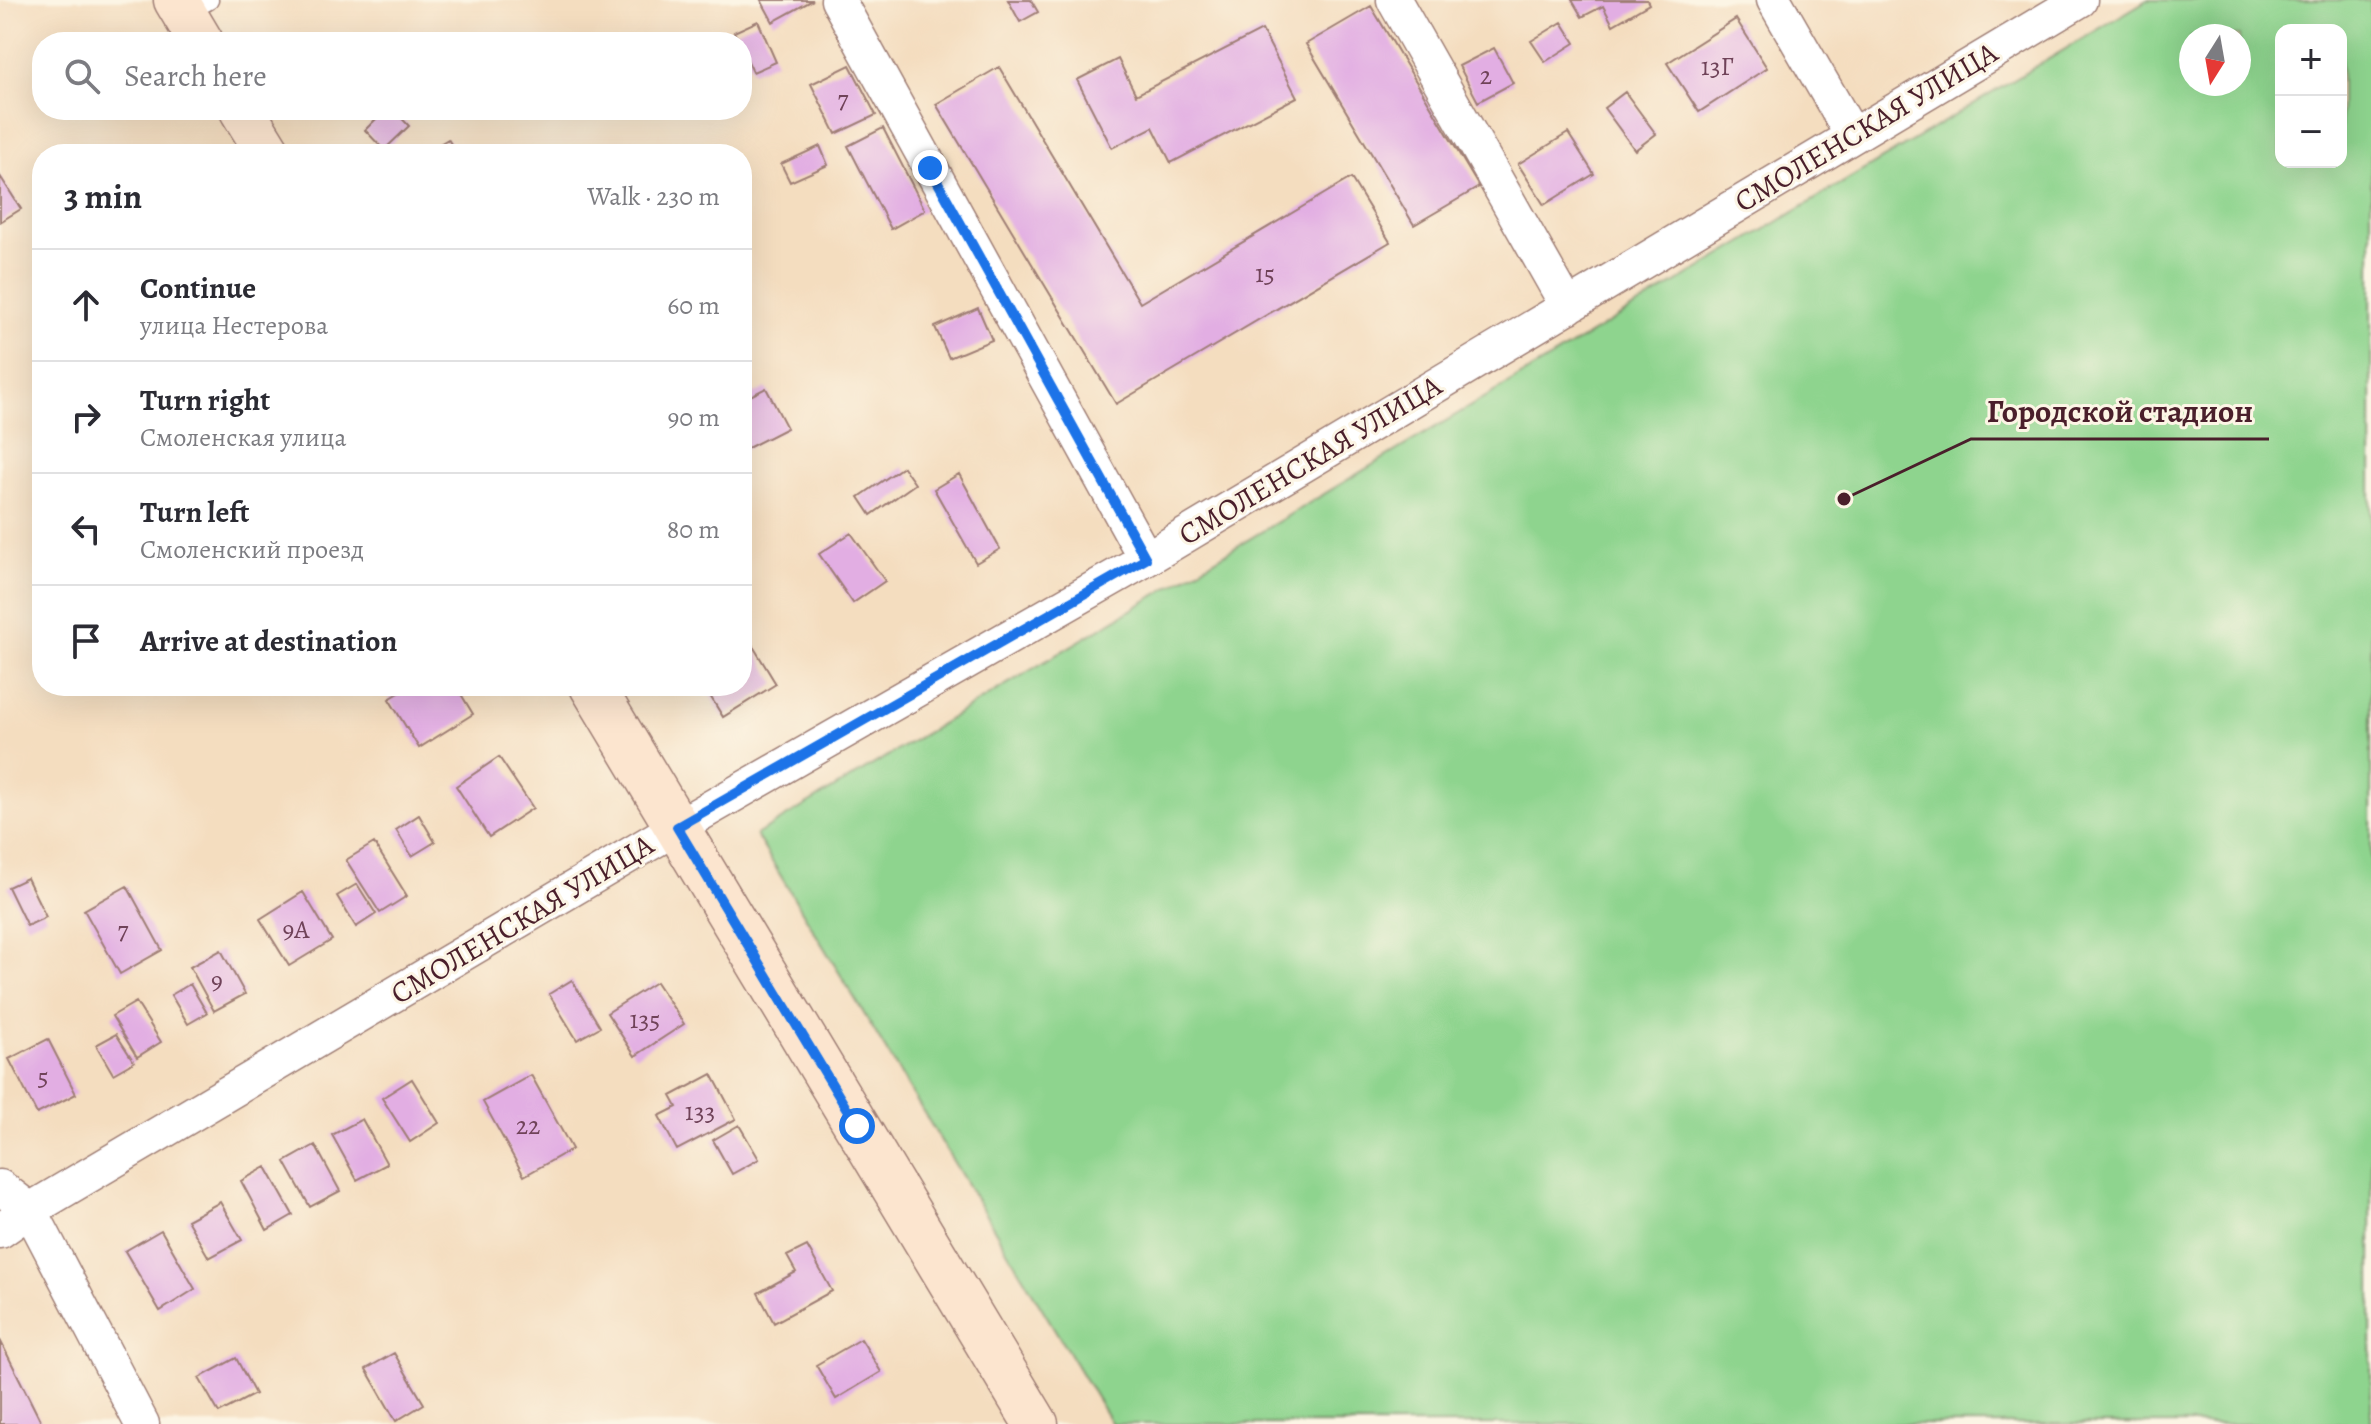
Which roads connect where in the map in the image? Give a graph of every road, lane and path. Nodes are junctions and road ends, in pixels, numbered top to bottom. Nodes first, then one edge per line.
1 (838, 0) edge
2 (1394, 0) edge
3 (1774, 0) edge
4 (2080, 0) edge
5 (248, 120) edge
6 (1852, 135) junction
7 (263, 144) edge
8 (1568, 307) junction
9 (1146, 559) junction
10 (598, 696) edge
11 (677, 827) junction
12 (0, 1187) edge
13 (30, 1210) junction
14 (0, 1231) edge
15 (142, 1424) edge
16 (1036, 1424) edge

1 - 9 street
2 - 8 street
3 - 6 street
4 - 6 street, СМОЛЕНСКАЯ УЛИЦА
5 - 7 main road
6 - 8 street, СМОЛЕНСКАЯ УЛИЦА
8 - 9 street, СМОЛЕНСКАЯ УЛИЦА
9 - 11 street, СМОЛЕНСКАЯ УЛИЦА
10 - 11 main road
11 - 13 street, СМОЛЕНСКАЯ УЛИЦА
11 - 16 main road
12 - 13 street
13 - 14 street, СМОЛЕНСКАЯ УЛИЦА
13 - 15 street

